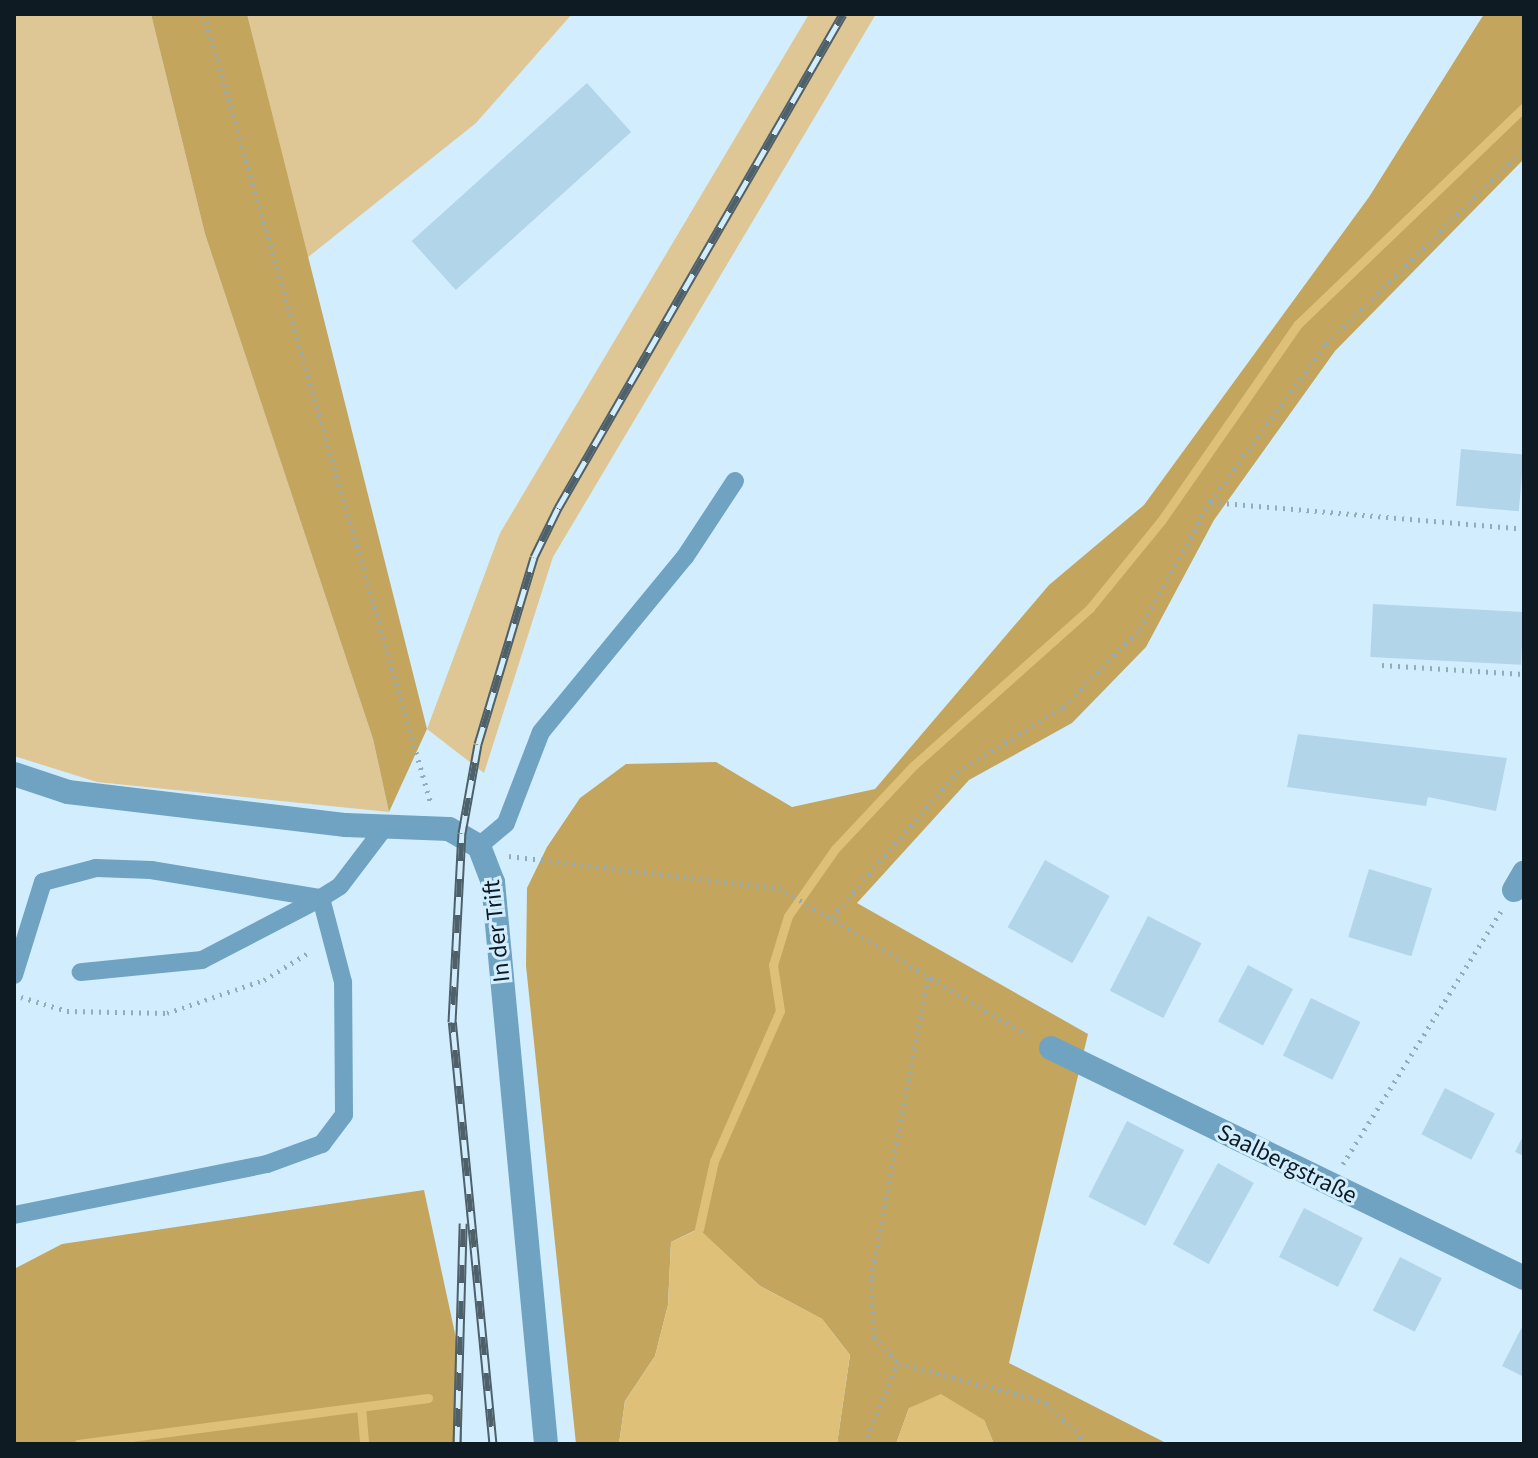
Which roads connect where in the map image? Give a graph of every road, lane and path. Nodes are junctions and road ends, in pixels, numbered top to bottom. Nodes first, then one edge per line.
1 (204, 14) edge
2 (1524, 149) edge
3 (735, 481) dead end
4 (1210, 502) junction
5 (1524, 529) edge
6 (1382, 665) dead end
7 (1524, 674) edge
8 (14, 774) edge
9 (385, 827) junction
10 (436, 828) junction
11 (483, 852) junction
12 (1519, 881) edge
13 (321, 898) junction
14 (832, 917) junction
15 (81, 972) dead end
16 (14, 975) edge
17 (928, 977) junction
18 (1051, 1048) joint
19 (1329, 1186) junction
20 (14, 1215) edge
21 (1524, 1278) edge
22 (898, 1363) junction
23 (546, 1444) edge
24 (864, 1444) edge
25 (1087, 1444) edge

1 - 10 path
2 - 4 path
3 - 11 lane
4 - 5 path
4 - 14 path
6 - 7 path
8 - 9 street, In der Trift
9 - 10 street, In der Trift
9 - 13 lane
10 - 11 street, In der Trift
11 - 14 path
11 - 23 street, In der Trift
12 - 19 path
13 - 15 lane
13 - 16 lane
13 - 20 lane
14 - 17 path
17 - 18 path
17 - 22 path
18 - 19 street, Saalbergstraße
19 - 21 street, Saalbergstraße
22 - 24 path
22 - 25 path

